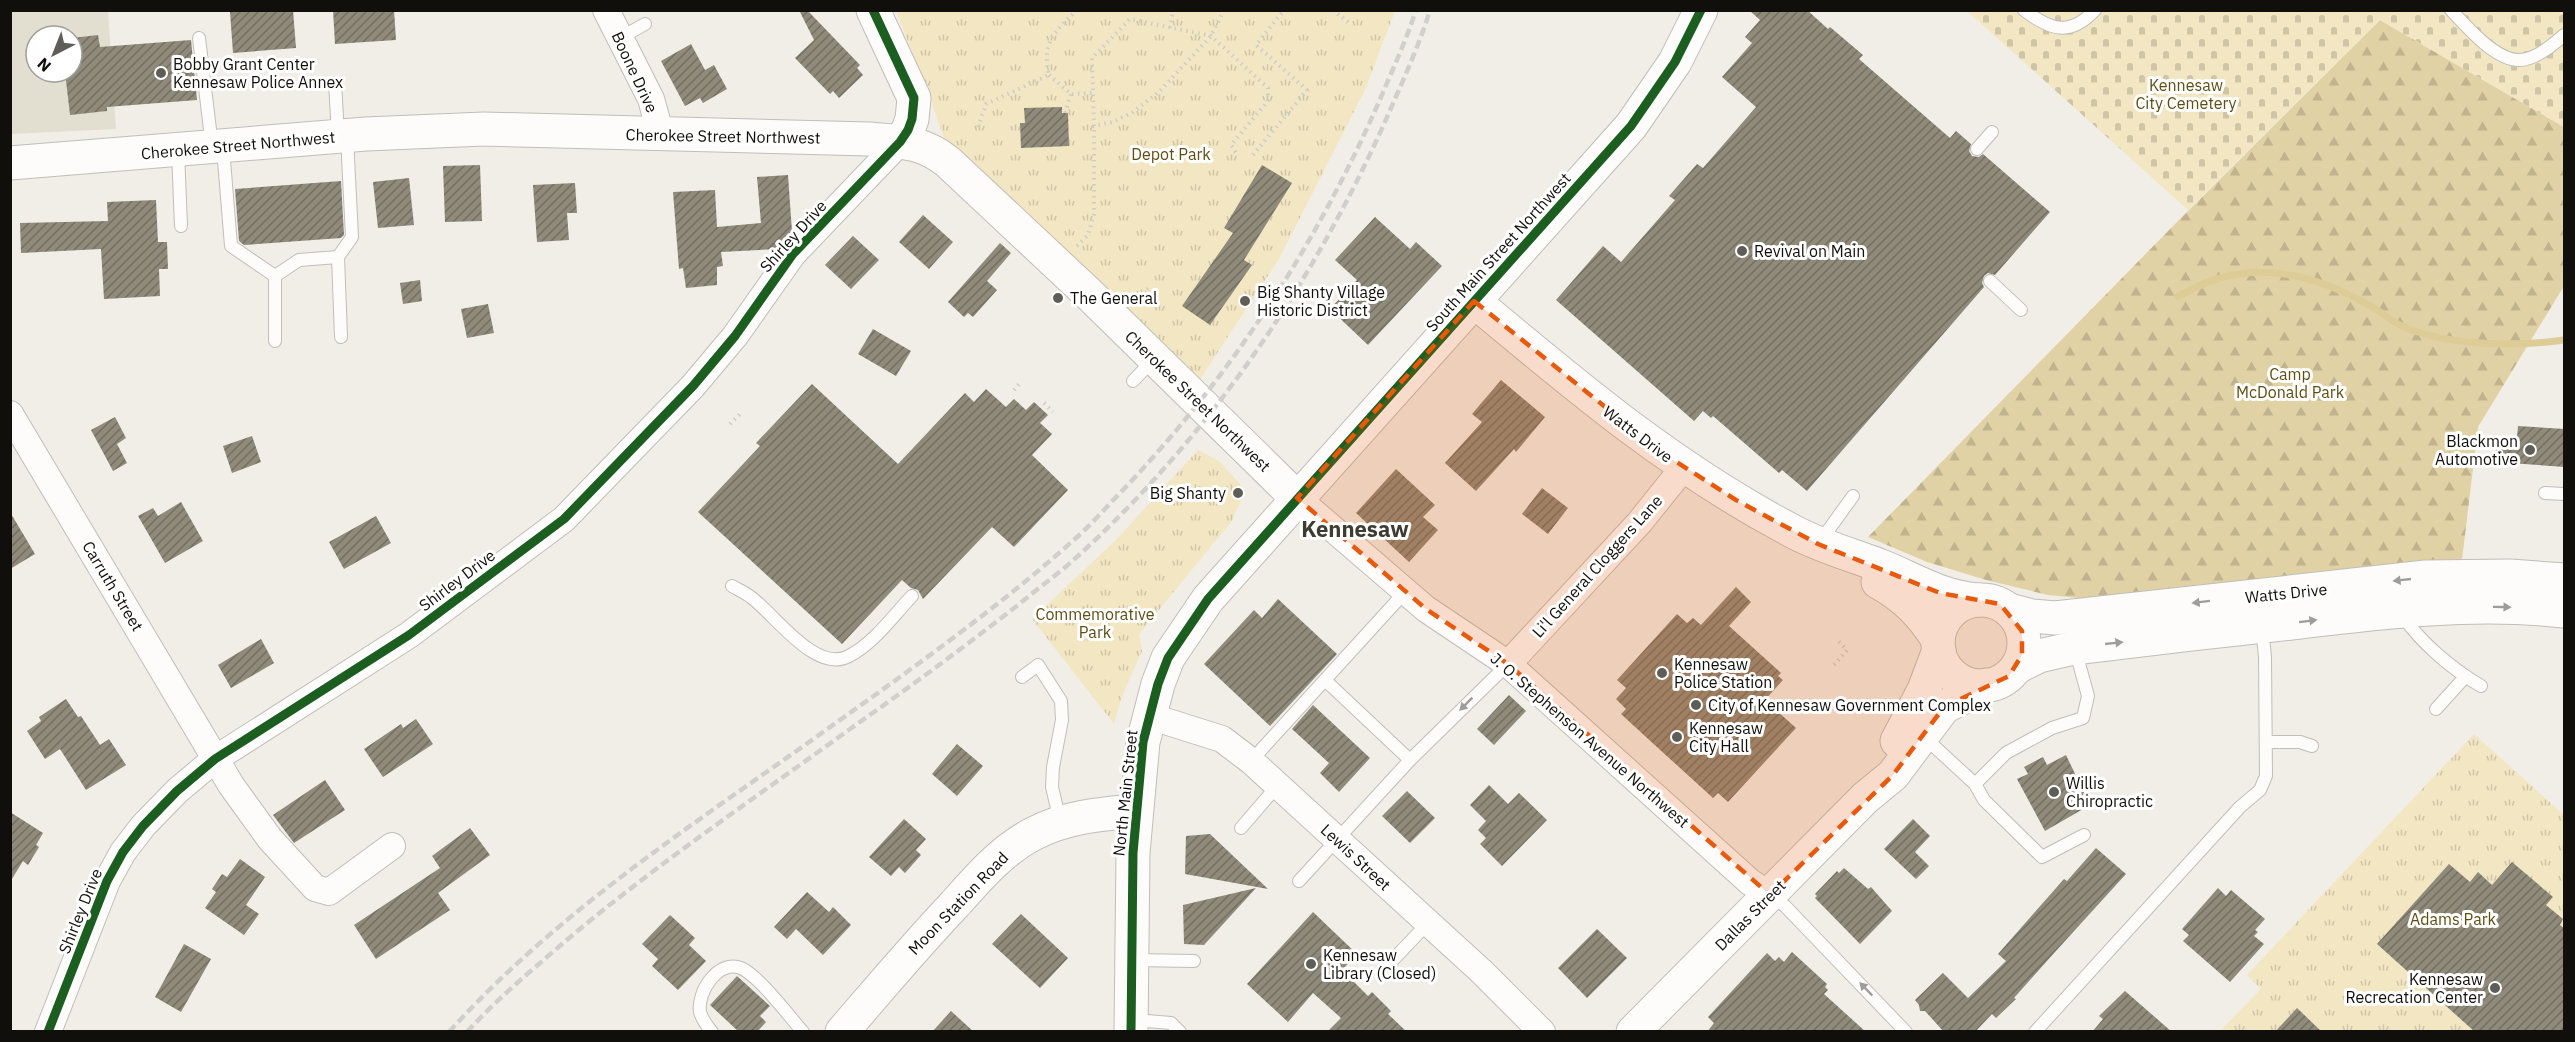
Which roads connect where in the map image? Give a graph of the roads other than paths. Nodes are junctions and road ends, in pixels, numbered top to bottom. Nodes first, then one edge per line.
1 (606, 10) edge
2 (873, 10) edge
3 (1701, 10) edge
4 (2024, 10) edge
5 (2095, 10) edge
6 (2451, 10) edge
7 (645, 24) dead end
8 (2565, 35) edge
9 (199, 38) dead end
10 (620, 38) junction
11 (335, 82) dead end
12 (1992, 132) dead end
13 (661, 135) junction
14 (342, 136) junction
15 (900, 142) junction
16 (217, 147) junction
17 (1977, 149) dead end
18 (178, 151) junction
19 (10, 163) edge
20 (181, 226) dead end
21 (338, 257) junction
22 (275, 276) junction
23 (1989, 281) dead end
24 (1474, 301) junction
25 (2021, 310) dead end
26 (341, 337) dead end
27 (274, 341) dead end
28 (10, 414) edge
29 (1684, 467) junction
30 (2545, 493) dead end
31 (2565, 494) edge
32 (1853, 496) dead end
33 (1297, 498) junction
34 (1818, 544) junction
35 (2565, 580) edge
36 (732, 586) dead end
37 (1405, 592) junction
38 (912, 596) dead end
39 (1994, 605) junction
40 (2398, 610) junction
41 (2261, 611) junction
42 (2565, 611) edge
43 (1938, 645) junction
44 (2074, 648) junction
45 (1508, 664) junction
46 (2017, 667) junction
47 (1022, 677) dead end
48 (2465, 677) junction
49 (1326, 681) junction
50 (1987, 685) junction
51 (2481, 686) dead end
52 (2436, 709) dead end
53 (1149, 716) junction
54 (1922, 735) junction
55 (2266, 742) junction
56 (2312, 746) dead end
57 (215, 759) junction
58 (1410, 760) junction
59 (1251, 761) junction
60 (1975, 784) junction
61 (1278, 785) junction
62 (1865, 798) junction
63 (1141, 812) junction
64 (1060, 822) junction
65 (1241, 828) dead end
66 (2084, 835) dead end
67 (1337, 838) junction
68 (392, 846) dead end
69 (1299, 881) dead end
70 (1770, 895) junction
71 (1428, 923) junction
72 (1132, 960) junction
73 (1194, 961) dead end
74 (1390, 963) dead end
75 (1131, 1026) edge
76 (48, 1032) edge
77 (712, 1032) edge
78 (803, 1032) edge
79 (842, 1032) edge
80 (1180, 1032) edge
81 (1542, 1032) edge
82 (1633, 1032) edge
83 (1906, 1032) edge
84 (2035, 1032) edge

1 - 10 street, Boone Drive
2 - 15 main road
3 - 24 main road, South Main Street Northwest
4 - 5 lane
6 - 8 lane
7 - 10 lane
9 - 16 lane
10 - 13 street, Boone Drive
11 - 14 lane
12 - 17 lane
13 - 14 main road, Cherokee Street Northwest
13 - 15 main road, Cherokee Street Northwest
14 - 16 main road, Cherokee Street Northwest
14 - 21 lane
15 - 33 main road, Cherokee Street Northwest
15 - 57 street, Shirley Drive
16 - 18 main road, Cherokee Street Northwest
16 - 22 lane
18 - 19 main road, Cherokee Street Northwest
18 - 20 lane
21 - 22 lane
21 - 26 lane
22 - 27 lane
23 - 25 lane
24 - 29 main road, Watts Drive
24 - 33 main road, South Main Street Northwest
28 - 57 street, Carruth Street
29 - 34 main road, Watts Drive
29 - 45 street, Li'l General Cloggers Lane
30 - 31 lane
32 - 34 lane
33 - 37 street, J. O. Stephenson Avenue Northwest
33 - 53 main road, North Main Street
34 - 39 main road, Watts Drive
34 - 43 main road, Watts Drive
35 -> 41 main road, Watts Drive
36 - 38 lane
37 - 45 street, J. O. Stephenson Avenue Northwest
37 - 49 lane
41 -> 39 main road, Watts Drive
39 - 43 main road
39 - 46 main road
41 -> 40 main road, Watts Drive
40 -> 42 main road, Watts Drive
40 - 48 lane
44 -> 41 main road, Watts Drive
41 - 55 lane
43 - 50 main road
43 - 62 main road, Dallas Street
44 - 46 main road, Watts Drive
44 - 60 lane
45 -> 58 lane
45 - 70 street, J. O. Stephenson Avenue Northwest
46 - 50 main road
47 - 64 lane
48 - 51 lane
48 - 52 lane
49 - 58 lane
49 - 59 lane
50 - 54 main road, Dallas Street
53 - 59 street, Lewis Street
53 - 63 main road, North Main Street
54 - 60 lane
54 - 62 main road, Dallas Street
55 - 56 lane
55 - 84 lane
57 - 68 street, Carruth Street
57 - 76 street, Shirley Drive
58 - 67 lane
59 - 61 street, Lewis Street
60 - 66 lane
61 - 65 lane
61 - 67 street, Lewis Street
62 - 70 main road, Dallas Street
63 - 64 main road, Moon Station Road
63 - 72 main road, North Main Street
64 - 79 main road, Moon Station Road
67 - 69 lane
67 - 71 street, Lewis Street
70 - 82 main road, Dallas Street
83 -> 70 lane
71 - 74 lane
71 - 81 street, Lewis Street
72 - 73 lane
72 - 75 main road, North Main Street
75 - 80 lane
77 - 78 lane

